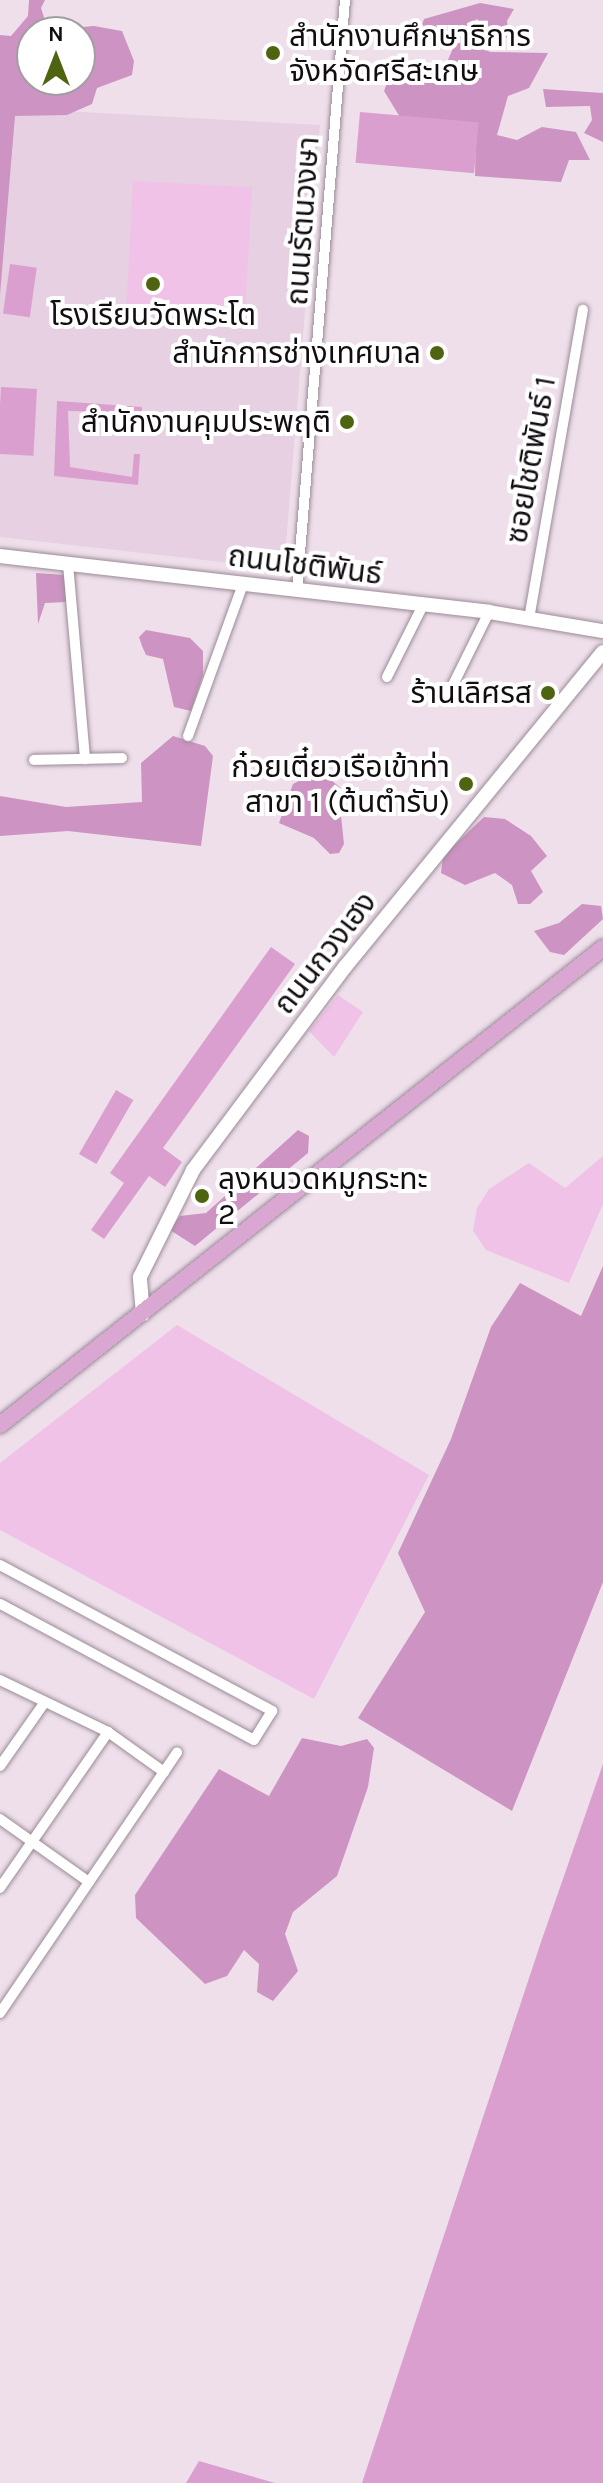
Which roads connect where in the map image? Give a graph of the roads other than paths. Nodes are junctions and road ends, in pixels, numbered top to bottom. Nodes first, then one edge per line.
1 (345, 0) edge
2 (583, 310) dead end
3 (0, 556) edge
4 (68, 564) junction
5 (243, 584) junction
6 (297, 590) junction
7 (423, 605) junction
8 (489, 612) junction
9 (529, 619) junction
10 (603, 631) edge
11 (603, 652) edge
12 (387, 677) dead end
13 (448, 695) dead end
14 (188, 736) dead end
15 (122, 758) dead end
16 (85, 759) junction
17 (34, 760) dead end
18 (603, 948) edge
19 (143, 1314) junction
20 (0, 1425) edge
21 (0, 1565) edge
22 (0, 1604) edge
23 (0, 1680) edge
24 (45, 1702) junction
25 (108, 1732) junction
26 (177, 1753) dead end
27 (0, 1766) edge
28 (164, 1772) junction
29 (0, 1819) edge
30 (32, 1842) junction
31 (89, 1882) junction
32 (0, 1888) edge
33 (2, 2005) edge

1 - 6 street, ถนนรัตนวงษา
2 - 9 street, ซอยโชติพันธ์ 1
3 - 4 street, ถนนโชติพันธ์
4 - 5 street, ถนนโชติพันธ์
4 - 16 street
5 - 6 street, ถนนโชติพันธ์
5 - 14 street
6 - 7 street, ถนนโชติพันธ์
7 - 8 street, ถนนโชติพันธ์
7 - 12 street
8 - 9 street, ถนนโชติพันธ์
8 - 13 street
9 - 10 street, ถนนโชติพันธ์
11 - 19 street, ถนนกวงเฮง
15 - 16 street
16 - 17 street
18 - 19 main road
19 - 20 main road
21 - 22 street
23 - 24 street
24 - 25 street
24 - 27 street
25 - 28 street
25 - 30 street
26 - 28 street
28 - 31 street
29 - 30 street
30 - 31 street
30 - 32 street
31 - 33 street

